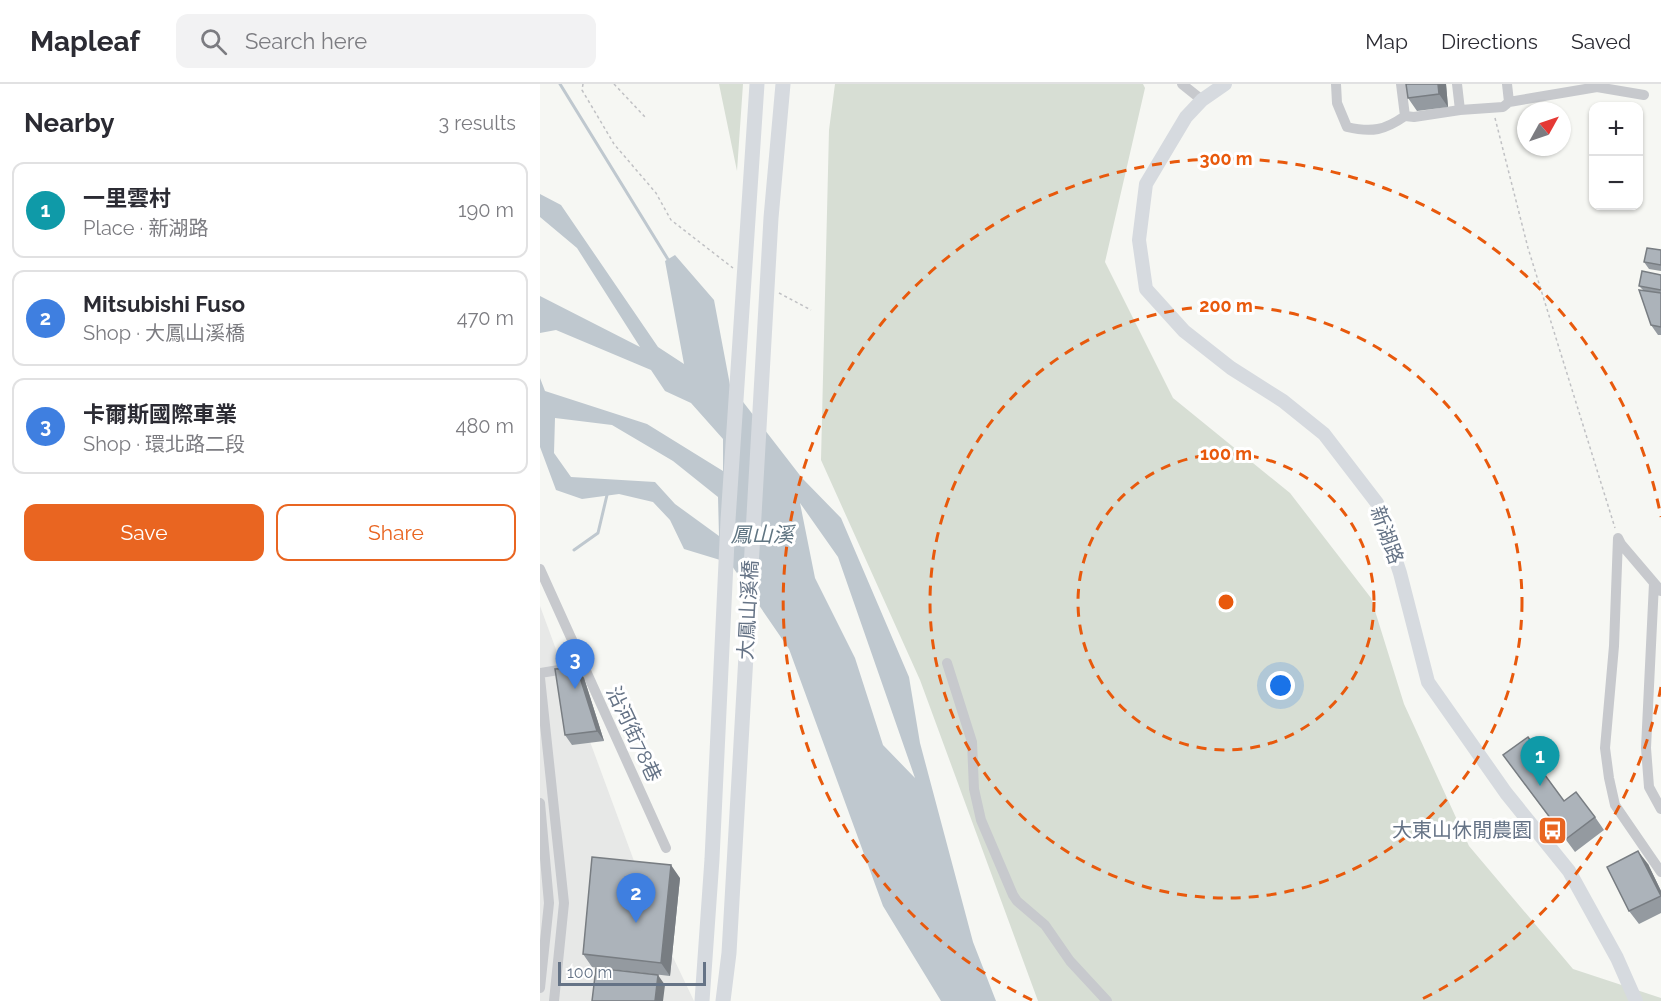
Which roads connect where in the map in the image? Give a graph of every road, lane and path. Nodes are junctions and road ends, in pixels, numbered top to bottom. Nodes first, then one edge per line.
1 (583, 84) edge
2 (614, 84) edge
3 (757, 84) edge
4 (783, 84) edge
5 (1182, 84) edge
6 (1225, 84) edge
7 (1336, 84) edge
8 (1401, 84) edge
9 (1457, 84) edge
10 (1507, 84) edge
11 (1644, 95) dead end
12 (1202, 100) junction
13 (1509, 102) junction
14 (1492, 108) junction
15 (1460, 110) junction
16 (1405, 116) junction
17 (645, 117) dead end
18 (736, 271) dead end
19 (1618, 538) junction
20 (540, 569) edge
21 (1657, 587) edge
22 (947, 663) dead end
23 (583, 666) junction
24 (540, 673) edge
25 (540, 678) edge
26 (540, 803) edge
27 (1661, 808) edge
28 (666, 848) dead end
29 (544, 872) edge
30 (1661, 872) edge
31 (540, 988) edge
32 (702, 1000) edge
33 (554, 1001) edge
34 (723, 1001) edge
35 (1107, 1001) edge
36 (1636, 1001) edge

1 - 18 path
2 - 17 path
3 - 32 highway, 大鳳山溪橋
4 - 34 highway, 大鳳山溪橋
5 - 12 street
6 - 12 main road, 新湖路
7 - 16 street
8 - 16 street
9 - 15 street
10 - 13 street
11 - 13 street
12 - 36 main road, 新湖路
13 - 14 street
14 - 15 street
14 - 19 path
15 - 16 street
19 - 21 street
19 - 30 street
20 - 23 street, 沿河街78巷
21 - 27 street
22 - 35 street
23 - 24 street
23 - 28 street, 沿河街78巷
25 - 33 street
26 - 29 street
29 - 31 street

